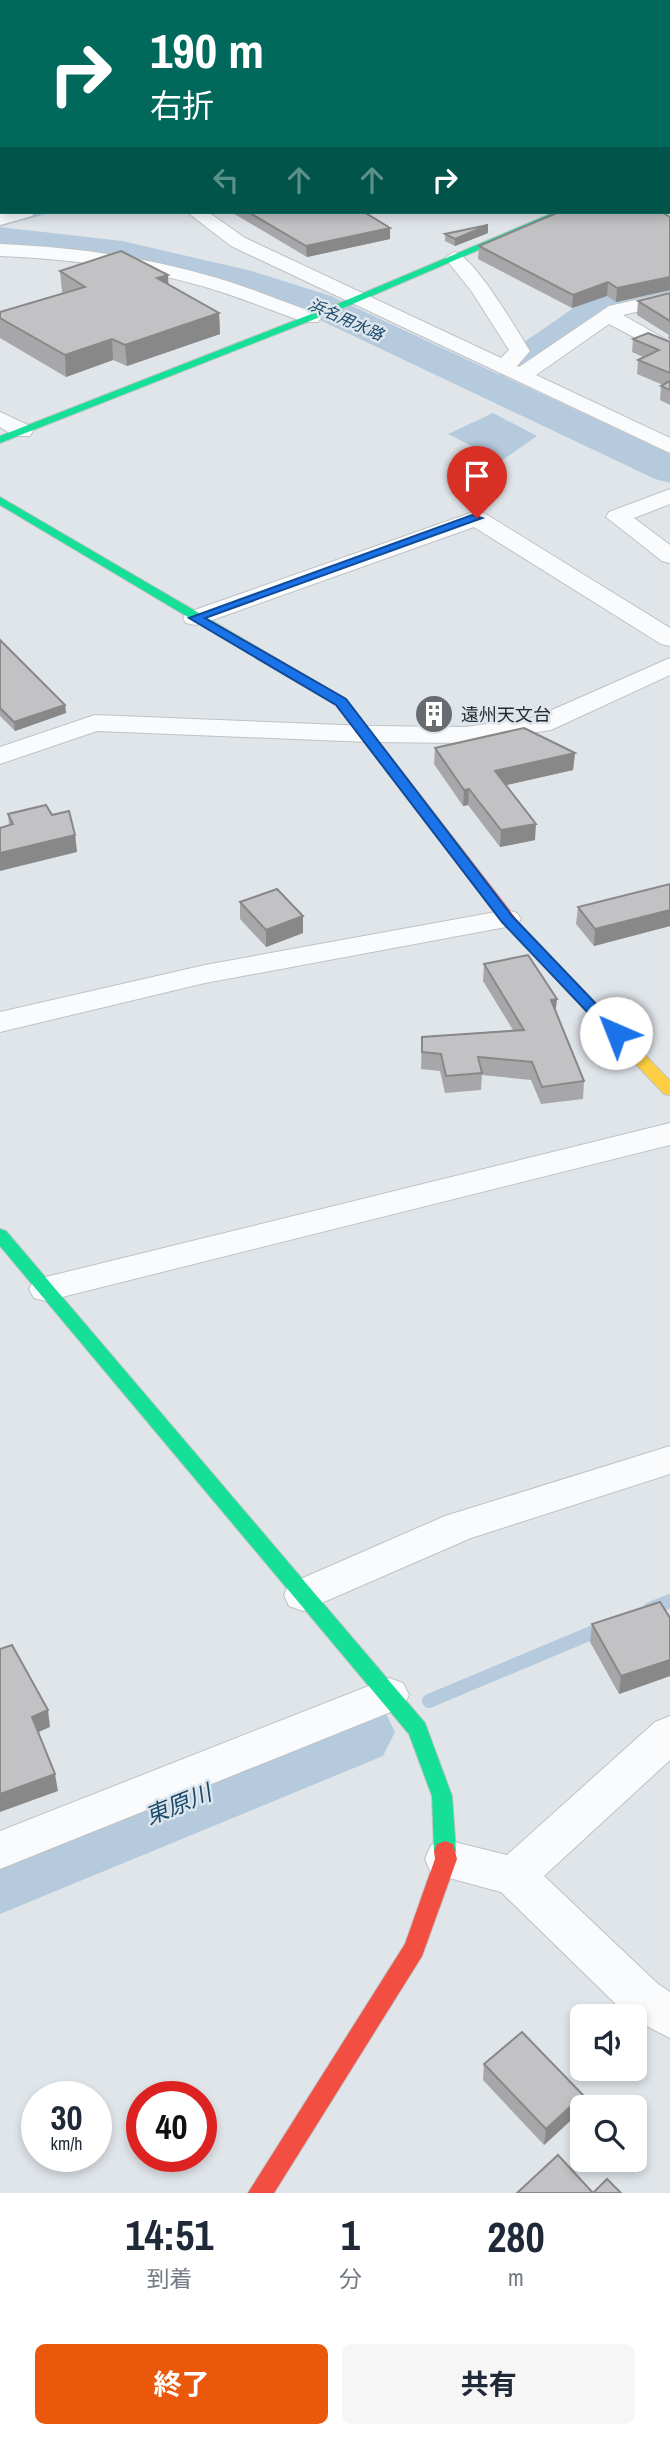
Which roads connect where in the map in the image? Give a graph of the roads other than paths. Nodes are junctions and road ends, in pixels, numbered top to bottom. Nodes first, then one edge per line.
1 (19, 214) edge
2 (199, 214) edge
3 (557, 214) edge
4 (0, 219) edge
5 (0, 250) edge
6 (454, 258) junction
7 (670, 298) edge
8 (352, 301) junction
9 (610, 315) junction
10 (311, 318) junction
11 (670, 350) edge
12 (511, 372) junction
13 (0, 418) edge
14 (22, 431) junction
15 (0, 440) edge
16 (670, 446) edge
17 (670, 496) edge
18 (4, 506) edge
19 (670, 556) edge
20 (195, 618) junction
21 (670, 639) edge
22 (670, 666) edge
23 (368, 734) junction
24 (0, 757) edge
25 (507, 919) junction
26 (0, 1022) edge
27 (670, 1090) edge
28 (670, 1133) edge
29 (0, 1235) edge
30 (46, 1289) junction
31 (670, 1460) edge
32 (303, 1595) junction
33 (389, 1695) junction
34 (670, 1734) edge
35 (0, 1850) edge
36 (446, 1859) junction
37 (514, 1876) junction
38 (670, 2017) edge
39 (260, 2193) edge

1 - 4 street
2 - 8 street
3 - 6 street
5 - 10 street
6 - 8 street
6 - 12 street
7 - 9 street
8 - 10 street
8 - 12 street
9 - 11 street
9 - 12 street
10 - 14 street
12 - 16 street
13 - 14 street
14 - 15 street
17 - 19 street
18 - 20 street
20 - 21 street
20 - 23 street
22 - 23 street
23 - 24 street
23 - 25 street
25 - 26 street
25 - 27 street
28 - 30 street
29 - 30 street
30 - 32 street
31 - 32 street
32 - 33 street
33 - 35 street
33 - 36 street
34 - 37 street
36 - 37 street
36 - 39 street
37 - 38 street

